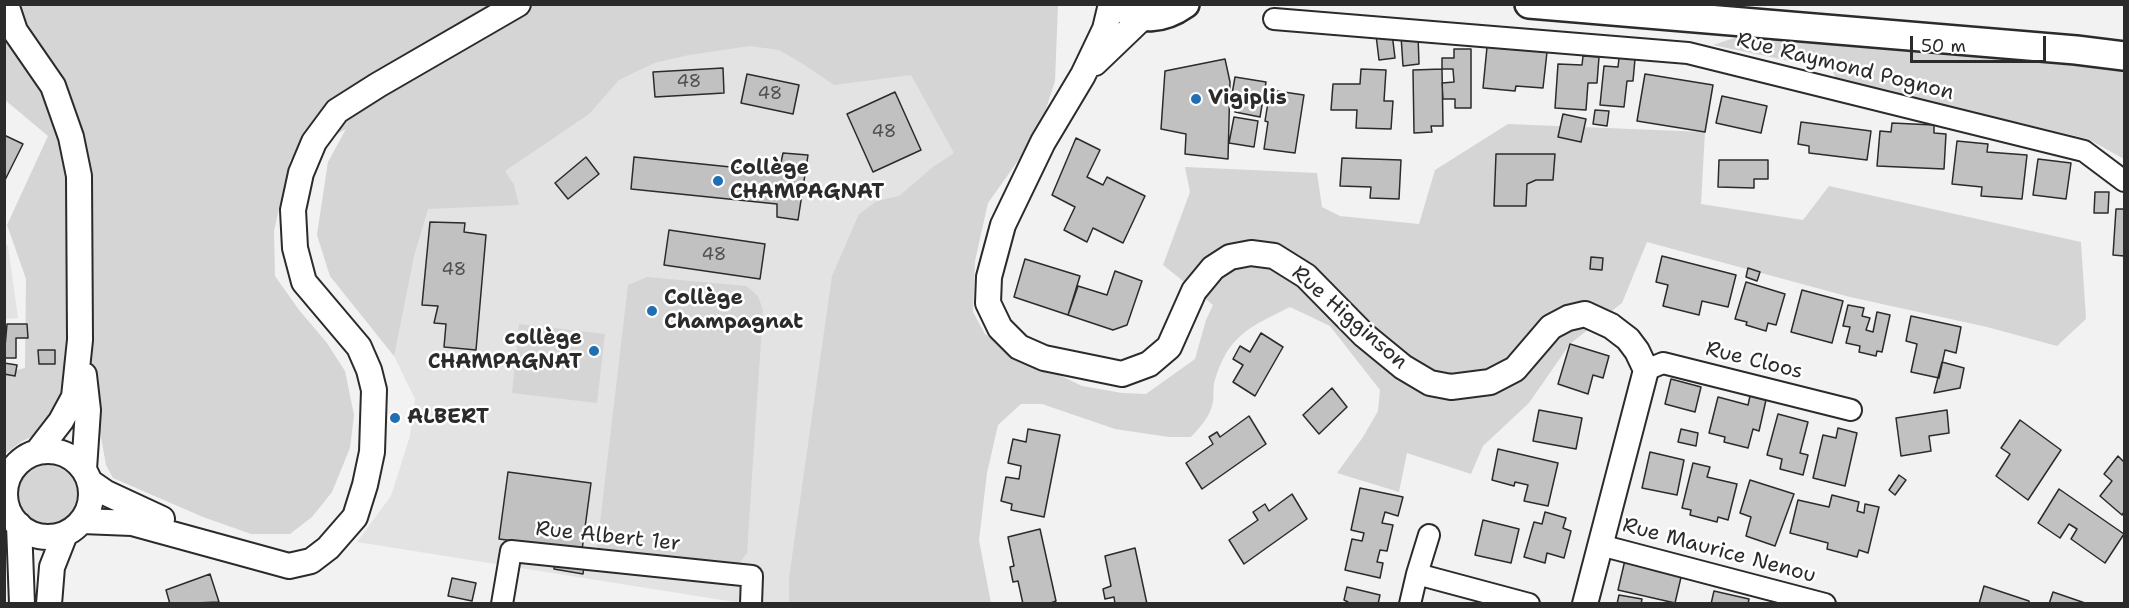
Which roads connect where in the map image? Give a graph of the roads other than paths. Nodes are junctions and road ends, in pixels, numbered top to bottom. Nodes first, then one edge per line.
1 (6, 4) edge
2 (518, 4) edge
3 (1111, 4) edge
4 (1118, 4) edge
5 (1185, 4) edge
6 (1536, 5) edge
7 (1143, 17) junction
8 (1274, 19) dead end
9 (1541, 40) junction
10 (2124, 56) edge
11 (1083, 75) junction
12 (2124, 181) edge
13 (80, 340) junction
14 (1646, 370) junction
15 (1851, 411) dead end
16 (37, 452) junction
17 (87, 475) junction
18 (19, 525) junction
19 (73, 528) junction
20 (1429, 535) dead end
21 (1600, 545) junction
22 (233, 550) junction
23 (1417, 574) junction
24 (1783, 599) edge
25 (22, 603) edge
26 (49, 603) edge
27 (502, 603) edge
28 (751, 603) edge
29 (1410, 603) edge
30 (1529, 603) edge
31 (1585, 603) edge
32 (1825, 603) edge

1 - 13 street
2 - 22 street
3 - 11 street, Rue Higginson
4 - 7 main road
5 - 7 main road
6 - 9 street
6 - 10 main road
7 - 11 street, Rue Higginson
8 - 9 street, Rue Raymond Pognon
9 - 12 street, Rue Raymond Pognon
11 - 14 street, Rue Higginson
13 - 16 street
13 - 17 street
14 - 15 street, Rue Cloos
14 - 21 street
16 - 17 street
16 - 18 street
17 - 19 street
17 - 22 street
18 - 19 street
18 - 25 street
19 - 22 street
19 - 26 street
20 - 23 street
21 - 24 street, Rue Maurice Nenou
21 - 31 street
23 - 29 street
23 - 30 street
24 - 32 street, Rue Maurice Nenou
27 - 28 street, Rue Albert 1er

